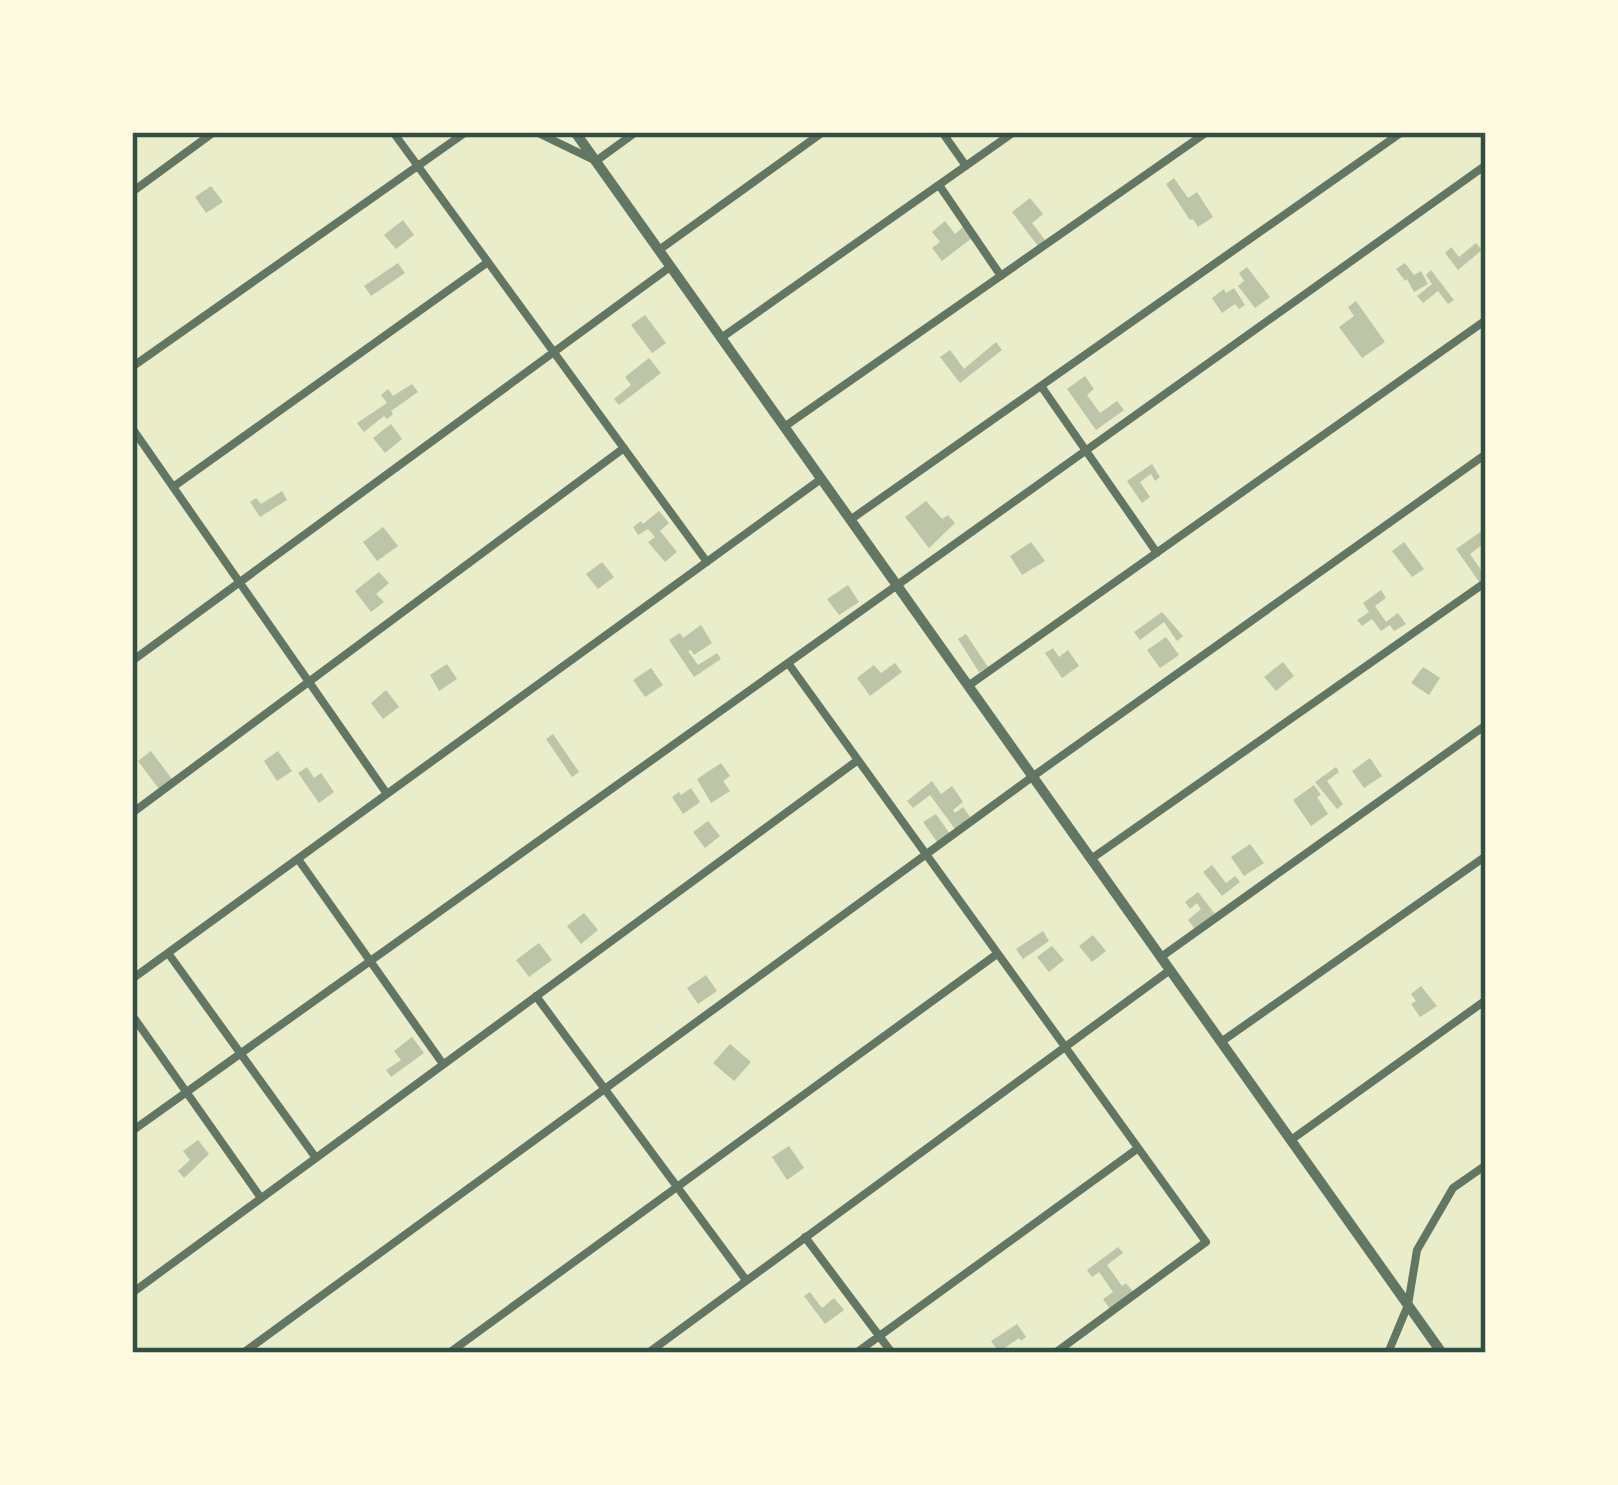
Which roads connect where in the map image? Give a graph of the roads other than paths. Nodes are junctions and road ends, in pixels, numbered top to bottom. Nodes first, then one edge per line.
1 (214, 132) edge
2 (393, 132) edge
3 (466, 132) edge
4 (536, 132) edge
5 (575, 132) edge
6 (636, 132) edge
7 (823, 132) edge
8 (942, 132) edge
9 (1014, 132) edge
10 (1207, 132) edge
11 (1402, 132) edge
12 (596, 161) junction
13 (417, 165) junction
14 (1486, 165) edge
15 (966, 166) junction
16 (939, 185) junction
17 (132, 192) edge
18 (658, 250) junction
19 (488, 262) junction
20 (670, 267) junction
21 (1001, 276) junction
22 (1486, 320) edge
23 (721, 338) junction
24 (555, 353) junction
25 (132, 367) edge
26 (1042, 386) junction
27 (132, 428) edge
28 (784, 428) junction
29 (624, 448) junction
30 (1086, 451) junction
31 (1486, 454) edge
32 (821, 479) junction
33 (173, 487) junction
34 (850, 520) junction
35 (1156, 553) junction
36 (707, 562) junction
37 (1486, 582) edge
38 (240, 583) junction
39 (897, 586) junction
40 (132, 661) edge
41 (788, 663) junction
42 (309, 682) junction
43 (968, 686) junction
44 (1486, 725) edge
45 (858, 760) junction
46 (1032, 777) junction
47 (388, 794) junction
48 (132, 814) edge
49 (926, 854) junction
50 (1486, 856) edge
51 (298, 859) junction
52 (1091, 859) junction
53 (168, 953) junction
54 (997, 954) junction
55 (1161, 957) junction
56 (370, 961) junction
57 (1170, 970) junction
58 (132, 979) edge
59 (536, 996) junction
60 (1486, 1000) edge
61 (132, 1015) edge
62 (1221, 1042) junction
63 (1064, 1047) junction
64 (241, 1054) junction
65 (443, 1064) junction
66 (605, 1089) junction
67 (187, 1092) junction
68 (132, 1131) edge
69 (1291, 1140) junction
70 (1137, 1149) junction
71 (316, 1158) junction
72 (1486, 1165) edge
73 (677, 1187) junction
74 (261, 1198) junction
75 (805, 1237) junction
76 (746, 1280) junction
77 (132, 1292) edge
78 (1408, 1305) junction
79 (879, 1336) junction
80 (243, 1353) edge
81 (449, 1353) edge
82 (648, 1353) edge
83 (856, 1353) edge
84 (892, 1353) edge
85 (1055, 1353) edge
86 (1388, 1353) edge
87 (1442, 1353) edge

1 - 17 street
2 - 13 street
3 - 13 street
4 - 12 street
5 - 12 street
6 - 12 street
7 - 18 street
8 - 15 street
9 - 15 street
10 - 21 street
11 - 26 street
12 - 18 street
13 - 19 street
13 - 25 street
14 - 30 street
15 - 16 street
16 - 21 street
16 - 23 street
18 - 20 street
19 - 24 street
19 - 33 street
20 - 23 street
20 - 24 street
21 - 28 street
22 - 35 street
23 - 28 street
24 - 29 street
24 - 38 street
26 - 30 street
26 - 34 street
27 - 33 street
28 - 32 street
29 - 36 street
29 - 42 street
30 - 35 street
30 - 39 street
31 - 46 street
32 - 34 street
32 - 36 street
33 - 38 street
34 - 39 street
35 - 43 street
36 - 47 street
37 - 52 street
38 - 40 street
38 - 42 street
39 - 41 street
39 - 43 street
41 - 45 street
41 - 56 street
42 - 47 street
42 - 48 street
43 - 46 street
44 - 55 street
45 - 49 street
45 - 59 street
46 - 49 street
46 - 52 street
47 - 51 street
49 - 54 street
49 - 66 street
50 - 62 street
51 - 53 street
51 - 56 street
52 - 55 street
53 - 58 street
53 - 64 street
54 - 63 street
54 - 73 street
55 - 57 street
56 - 64 street
56 - 65 street
57 - 62 street
57 - 63 street
59 - 65 street
59 - 66 street
60 - 69 street
61 - 67 street
62 - 69 street
63 - 70 street
63 - 75 street
64 - 67 street
64 - 71 street
65 - 71 street
66 - 73 street
66 - 80 street
67 - 68 street
67 - 74 street
69 - 78 street
70 - 79 street
70 - 85 street
71 - 74 street
72 - 78 street
73 - 76 street
73 - 81 street
74 - 77 street
75 - 76 street
75 - 79 street
76 - 82 street
78 - 86 street
78 - 87 street
79 - 83 street
79 - 84 street

